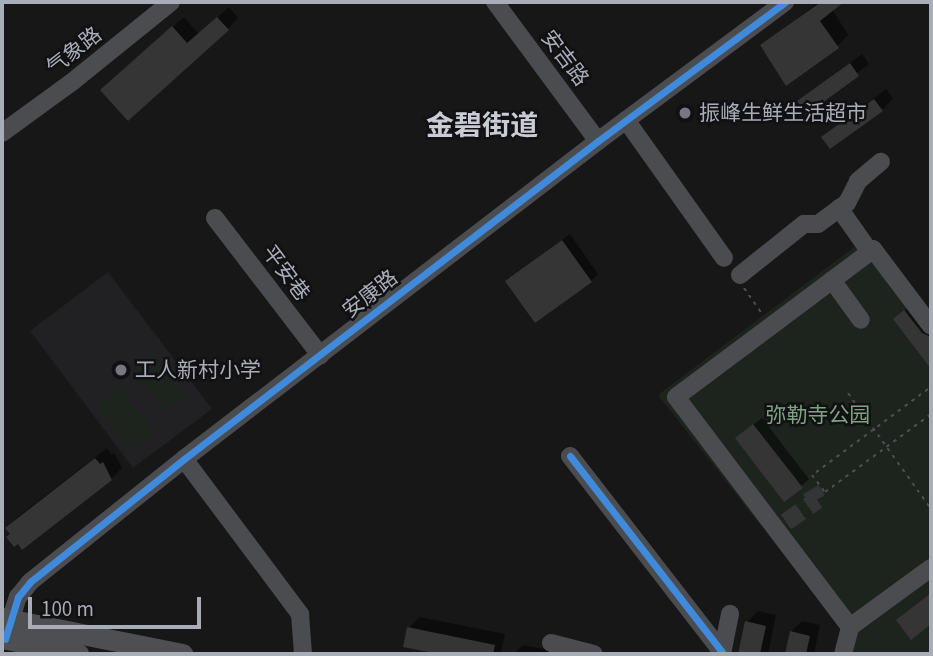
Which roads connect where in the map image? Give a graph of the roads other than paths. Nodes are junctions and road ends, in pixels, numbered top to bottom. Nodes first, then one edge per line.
1 (171, 2) edge
2 (495, 2) edge
3 (785, 2) edge
4 (626, 120) junction
5 (2, 133) edge
6 (598, 141) junction
7 (881, 162) dead end
8 (839, 208) junction
9 (215, 218) dead end
10 (870, 252) junction
11 (724, 258) dead end
12 (741, 280) road end
13 (832, 280) junction
14 (861, 320) dead end
15 (931, 326) edge
16 (320, 355) junction
17 (570, 456) dead end
18 (184, 459) junction
19 (931, 568) edge
20 (730, 614) dead end
21 (850, 627) junction
22 (5, 629) edge
23 (551, 643) dead end
24 (722, 653) edge
25 (78, 654) edge
26 (182, 654) edge
27 (303, 654) edge
28 (594, 654) edge
29 (843, 654) edge

1 - 5 street, 气象路
2 - 6 street, 安吉路
3 - 4 street, 安康路
4 - 6 street, 安康路
4 - 11 street
6 - 16 street, 安康路
7 - 8 street
8 - 10 street
8 - 12 street
9 - 16 street, 平安巷
10 - 13 street
10 - 15 street
13 - 14 street
13 - 21 street
16 - 18 street, 安康路
17 - 24 street
18 - 22 street, 安康路
18 - 27 street
19 - 21 street
20 - 24 street
21 - 29 street
22 - 25 main road
22 - 26 main road
23 - 28 street

